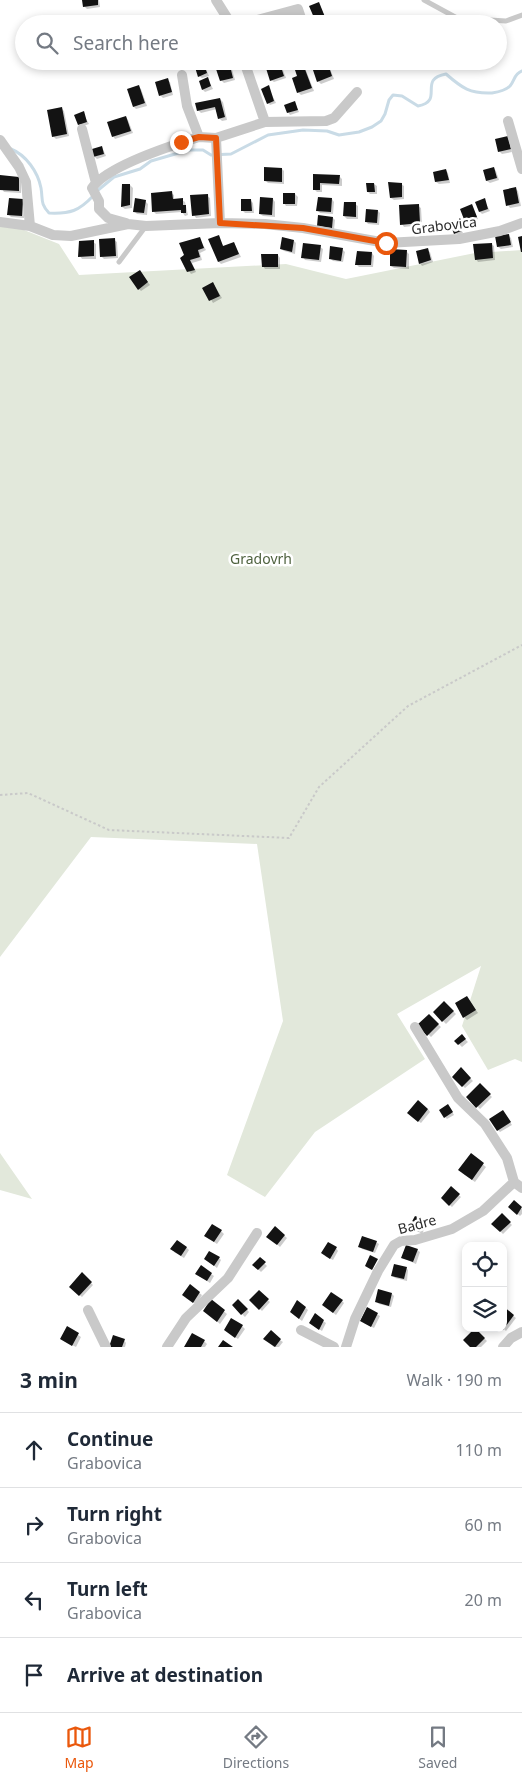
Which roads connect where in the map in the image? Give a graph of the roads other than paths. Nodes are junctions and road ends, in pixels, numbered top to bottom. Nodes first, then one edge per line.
1 (216, 0) edge
2 (424, 0) edge
3 (225, 15) edge
4 (276, 15) edge
5 (300, 15) edge
6 (452, 15) edge
7 (522, 15) edge
8 (507, 21) edge
9 (247, 70) edge
10 (182, 75) dead end
11 (357, 92) dead end
12 (508, 121) dead end
13 (265, 122) junction
14 (82, 129) dead end
15 (199, 137) junction
16 (1, 141) edge
17 (217, 144) junction
18 (522, 169) edge
19 (94, 185) junction
20 (0, 222) edge
21 (220, 223) junction
22 (522, 223) edge
23 (128, 224) junction
24 (30, 226) junction
25 (146, 226) junction
26 (119, 262) dead end
27 (415, 1027) dead end
28 (518, 1185) edge
29 (257, 1232) dead end
30 (88, 1310) dead end
31 (301, 1330) dead end
32 (522, 1332) edge
33 (106, 1347) edge
34 (167, 1347) edge
35 (334, 1347) edge
36 (346, 1347) edge
37 (503, 1347) edge

1 - 3 street
2 - 6 lane
4 - 5 street
7 - 8 lane
9 - 13 street
10 - 15 street
11 - 13 street
12 - 18 street
13 - 17 street
14 - 19 street, Grabovica
15 - 17 street
15 - 19 street
16 - 24 street
17 - 21 street
19 - 23 street, Grabovica
20 - 24 street, Grabovica
21 - 22 street, Grabovica
21 - 25 street, Grabovica
23 - 24 street, Grabovica
23 - 25 street, Grabovica
25 - 26 lane
27 - 28 street, Badre
28 - 36 street, Badre
29 - 34 street
30 - 33 street
31 - 35 street
32 - 37 street

